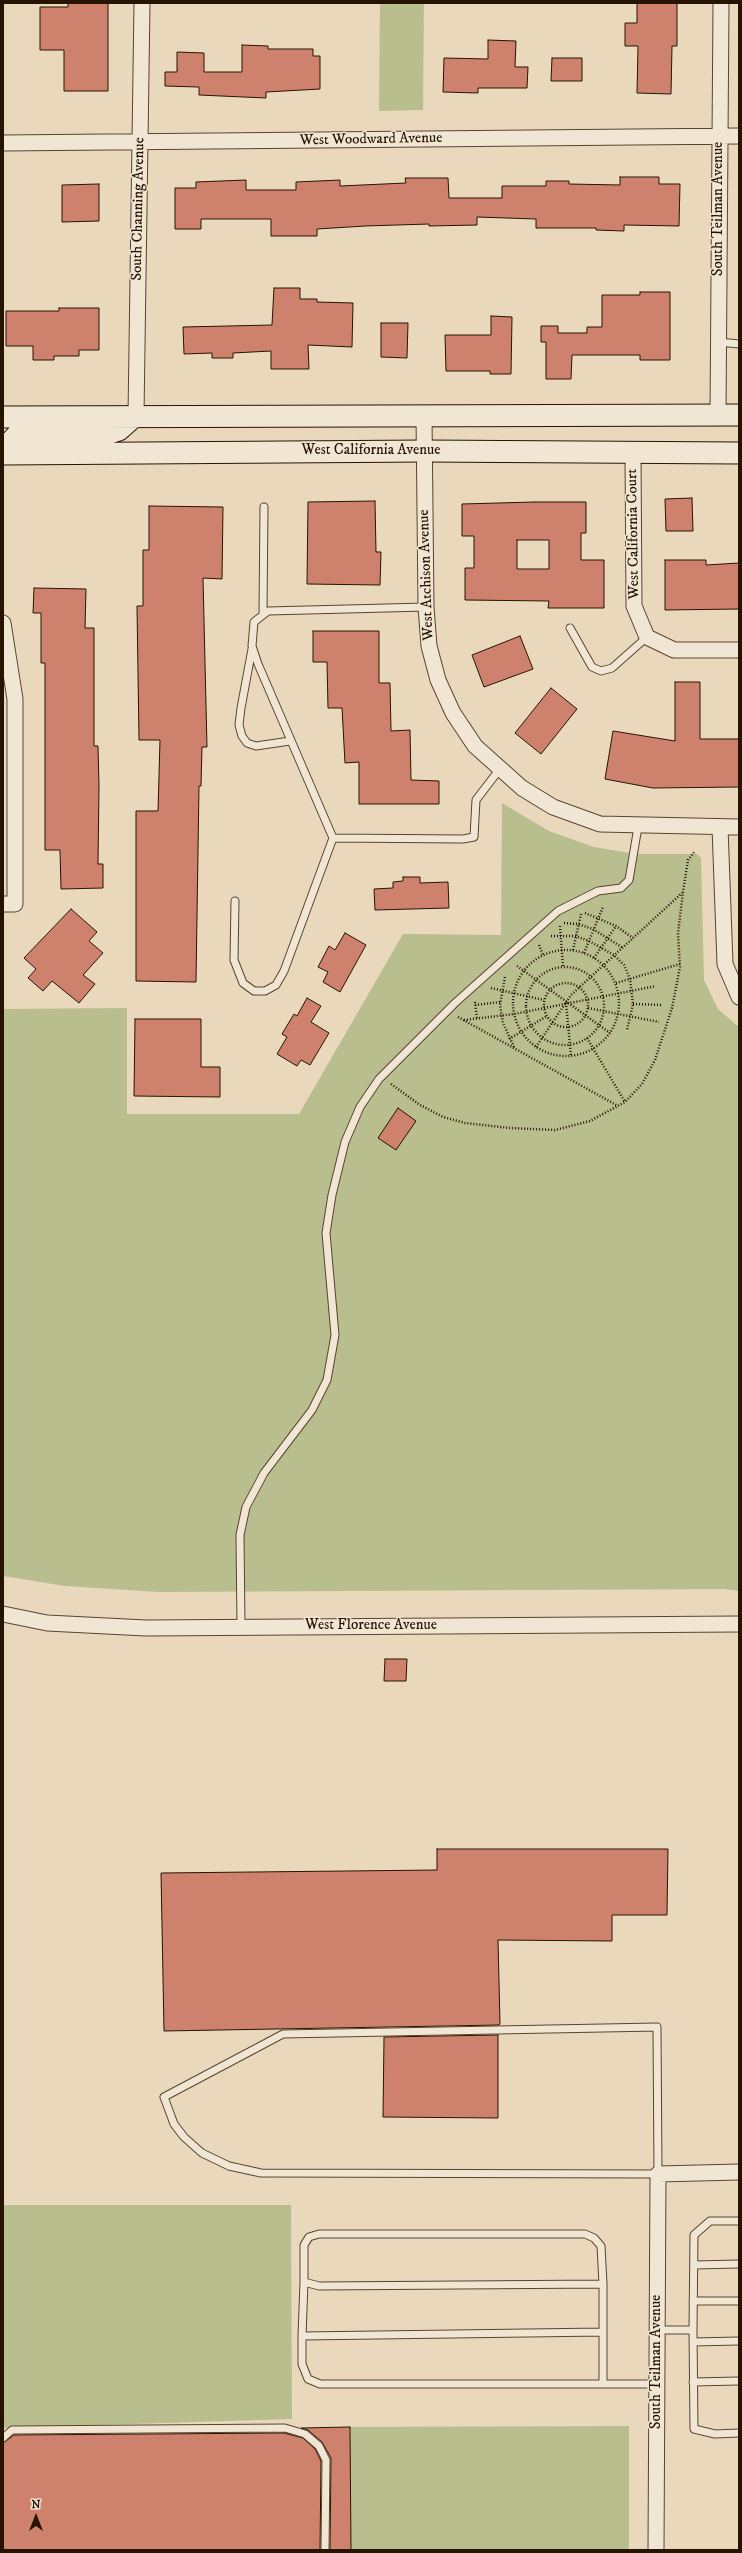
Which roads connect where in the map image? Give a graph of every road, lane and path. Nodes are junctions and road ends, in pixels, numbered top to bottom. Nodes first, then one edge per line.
1 (142, 3) edge
2 (721, 3) edge
3 (720, 136) junction
4 (739, 136) edge
5 (140, 142) junction
6 (3, 143) edge
7 (719, 342) junction
8 (739, 344) edge
9 (136, 415) junction
10 (718, 415) junction
11 (739, 415) edge
12 (424, 416) junction
13 (3, 417) edge
14 (3, 450) edge
15 (425, 451) junction
16 (633, 453) junction
17 (739, 453) edge
18 (3, 454) edge
19 (264, 507) dead end
20 (426, 607) junction
21 (263, 612) junction
22 (3, 623) edge
23 (570, 628) dead end
24 (647, 637) junction
25 (252, 646) junction
26 (739, 650) edge
27 (9, 699) edge
28 (290, 741) junction
29 (499, 770) junction
30 (638, 826) junction
31 (720, 827) junction
32 (739, 827) edge
33 (333, 838) junction
34 (695, 851) dead end
35 (683, 892) junction
36 (586, 896) junction
37 (235, 901) dead end
38 (9, 904) edge
39 (603, 907) dead end
40 (577, 911) dead end
41 (582, 912) junction
42 (597, 918) junction
43 (578, 924) junction
44 (616, 926) junction
45 (593, 929) junction
46 (560, 935) junction
47 (548, 936) dead end
48 (575, 936) junction
49 (609, 937) junction
50 (633, 938) junction
51 (589, 941) junction
52 (601, 948) junction
53 (622, 948) junction
54 (561, 950) junction
55 (573, 950) junction
56 (584, 953) junction
57 (614, 956) junction
58 (505, 957) junction
59 (594, 958) junction
60 (512, 962) junction
61 (680, 964) junction
62 (604, 965) junction
63 (563, 967) junction
64 (524, 971) junction
65 (591, 977) junction
66 (630, 979) junction
67 (537, 980) junction
68 (616, 983) junction
69 (475, 985) junction
70 (656, 986) dead end
71 (580, 988) junction
72 (502, 989) junction
73 (550, 990) junction
74 (632, 991) junction
75 (514, 992) junction
76 (618, 994) junction
77 (528, 996) junction
78 (603, 996) junction
79 (739, 997) edge
80 (587, 999) junction
81 (544, 1000) junction
82 (500, 1002) junction
83 (566, 1003) junction
84 (633, 1004) junction
85 (475, 1005) dead end
86 (662, 1005) dead end
87 (544, 1007) junction
88 (588, 1008) junction
89 (527, 1010) junction
90 (447, 1011) junction
91 (604, 1011) junction
92 (514, 1014) junction
93 (618, 1014) junction
94 (585, 1015) junction
95 (502, 1016) junction
96 (547, 1016) junction
97 (631, 1016) junction
98 (464, 1020) junction
99 (553, 1022) junction
100 (659, 1022) dead end
101 (532, 1025) junction
102 (599, 1025) junction
103 (568, 1026) junction
104 (627, 1030) dead end
105 (522, 1032) junction
106 (610, 1033) junction
107 (587, 1038) junction
108 (509, 1039) junction
109 (570, 1045) junction
110 (514, 1047) dead end
111 (536, 1047) junction
112 (594, 1048) junction
113 (571, 1056) junction
114 (382, 1076) junction
115 (625, 1102) junction
116 (618, 1106) junction
117 (3, 1614) edge
118 (739, 1624) edge
119 (241, 1627) junction
120 (739, 2172) edge
121 (658, 2174) junction
122 (739, 2221) edge
123 (739, 2264) edge
124 (694, 2265) junction
125 (304, 2282) junction
126 (604, 2284) junction
127 (694, 2301) junction
128 (739, 2301) edge
129 (657, 2330) junction
130 (693, 2330) junction
131 (603, 2332) junction
132 (302, 2336) junction
133 (739, 2341) edge
134 (693, 2342) junction
135 (739, 2381) edge
136 (694, 2382) junction
137 (603, 2384) junction
138 (657, 2384) junction
139 (739, 2433) edge
140 (3, 2438) edge
141 (325, 2550) edge
142 (656, 2550) edge

1 - 5 street, South Channing Avenue
2 - 3 street, South Teilman Avenue
3 - 4 street, West Woodward Avenue
3 - 5 street, West Woodward Avenue
3 - 7 street, South Teilman Avenue
5 - 6 street, West Woodward Avenue
5 - 9 street, South Channing Avenue
7 - 8 lane
7 - 10 street, South Teilman Avenue
9 - 12 main road
9 - 13 main road
9 - 14 main road
10 - 11 main road
10 - 12 main road
12 - 15 street, West Atchison Avenue
15 - 16 main road, West California Avenue
15 - 18 main road, West California Avenue
15 - 20 street, West Atchison Avenue
16 - 17 main road, West California Avenue
16 - 24 street, West California Court
19 - 21 lane
20 - 21 lane
20 - 29 street, West Atchison Avenue
21 - 25 lane
22 - 27 street
23 - 24 lane
24 - 26 street
25 - 28 lane
25 - 28 lane
27 - 38 street
28 - 33 lane
29 - 30 street, West Atchison Avenue
29 - 33 lane
30 - 31 street, West Atchison Avenue
30 - 36 lane
31 - 32 street, West Atchison Avenue
31 - 79 street
33 - 37 lane
34 - 35 path
35 - 50 path
35 - 61 path
36 - 41 path
36 - 58 lane
39 - 42 path
40 - 41 path
41 - 42 path
41 - 43 path
42 - 44 path
42 - 45 path
43 - 45 path
43 - 46 path
43 - 48 path
44 - 49 path
44 - 50 path
45 - 49 path
45 - 51 path
46 - 47 path
46 - 48 path
46 - 54 path
48 - 51 path
48 - 55 path
49 - 52 path
49 - 53 path
50 - 53 path
51 - 52 path
51 - 56 path
52 - 57 path
52 - 59 path
53 - 57 path
54 - 55 path
54 - 63 path
54 - 64 path
55 - 56 path
56 - 59 path
57 - 62 path
57 - 66 path
58 - 60 path
58 - 69 lane
59 - 62 path
60 - 64 path
60 - 72 path
61 - 66 path
61 - 115 path
62 - 65 path
62 - 68 path
63 - 65 path
63 - 67 path
64 - 67 path
64 - 75 path
65 - 71 path
65 - 78 path
66 - 68 path
66 - 74 path
67 - 73 path
67 - 77 path
68 - 76 path
69 - 72 path
69 - 90 lane
70 - 74 path
71 - 73 path
71 - 80 path
71 - 83 path
72 - 75 path
72 - 82 path
73 - 81 path
73 - 83 path
74 - 76 path
74 - 84 path
75 - 77 path
75 - 92 path
76 - 78 path
76 - 93 path
77 - 81 path
77 - 89 path
78 - 80 path
78 - 91 path
80 - 83 path
80 - 88 path
81 - 87 path
82 - 85 path
82 - 95 path
83 - 87 path
83 - 94 path
83 - 99 path
83 - 103 path
84 - 86 path
84 - 97 path
87 - 89 path
87 - 96 path
88 - 91 path
88 - 94 path
89 - 92 path
89 - 101 path
90 - 98 path
90 - 114 lane
91 - 93 path
91 - 102 path
92 - 95 path
92 - 105 path
93 - 97 path
93 - 106 path
94 - 102 path
94 - 103 path
95 - 98 path
95 - 108 path
96 - 99 path
96 - 101 path
97 - 100 path
97 - 104 path
98 - 116 path
99 - 103 path
99 - 111 path
101 - 105 path
101 - 109 path
102 - 106 path
102 - 107 path
103 - 109 path
105 - 108 path
105 - 111 path
106 - 112 path
107 - 109 path
107 - 112 path
108 - 110 path
109 - 113 path
111 - 113 path
112 - 113 path
112 - 115 path
114 - 116 path
114 - 119 lane
115 - 116 path
117 - 119 street, West Florence Avenue
118 - 119 street, West Florence Avenue
120 - 121 street
121 - 121 lane
121 - 129 street, South Teilman Avenue
122 - 124 lane
123 - 124 lane
124 - 127 lane
125 - 126 lane
125 - 126 lane
125 - 132 lane
126 - 131 lane
127 - 128 lane
127 - 130 lane
129 - 130 lane
129 - 138 street, South Teilman Avenue
130 - 134 lane
131 - 132 lane
131 - 137 lane
132 - 137 lane
133 - 134 lane
134 - 136 lane
135 - 136 lane
136 - 139 lane
137 - 138 lane
138 - 142 street, South Teilman Avenue
140 - 141 lane

